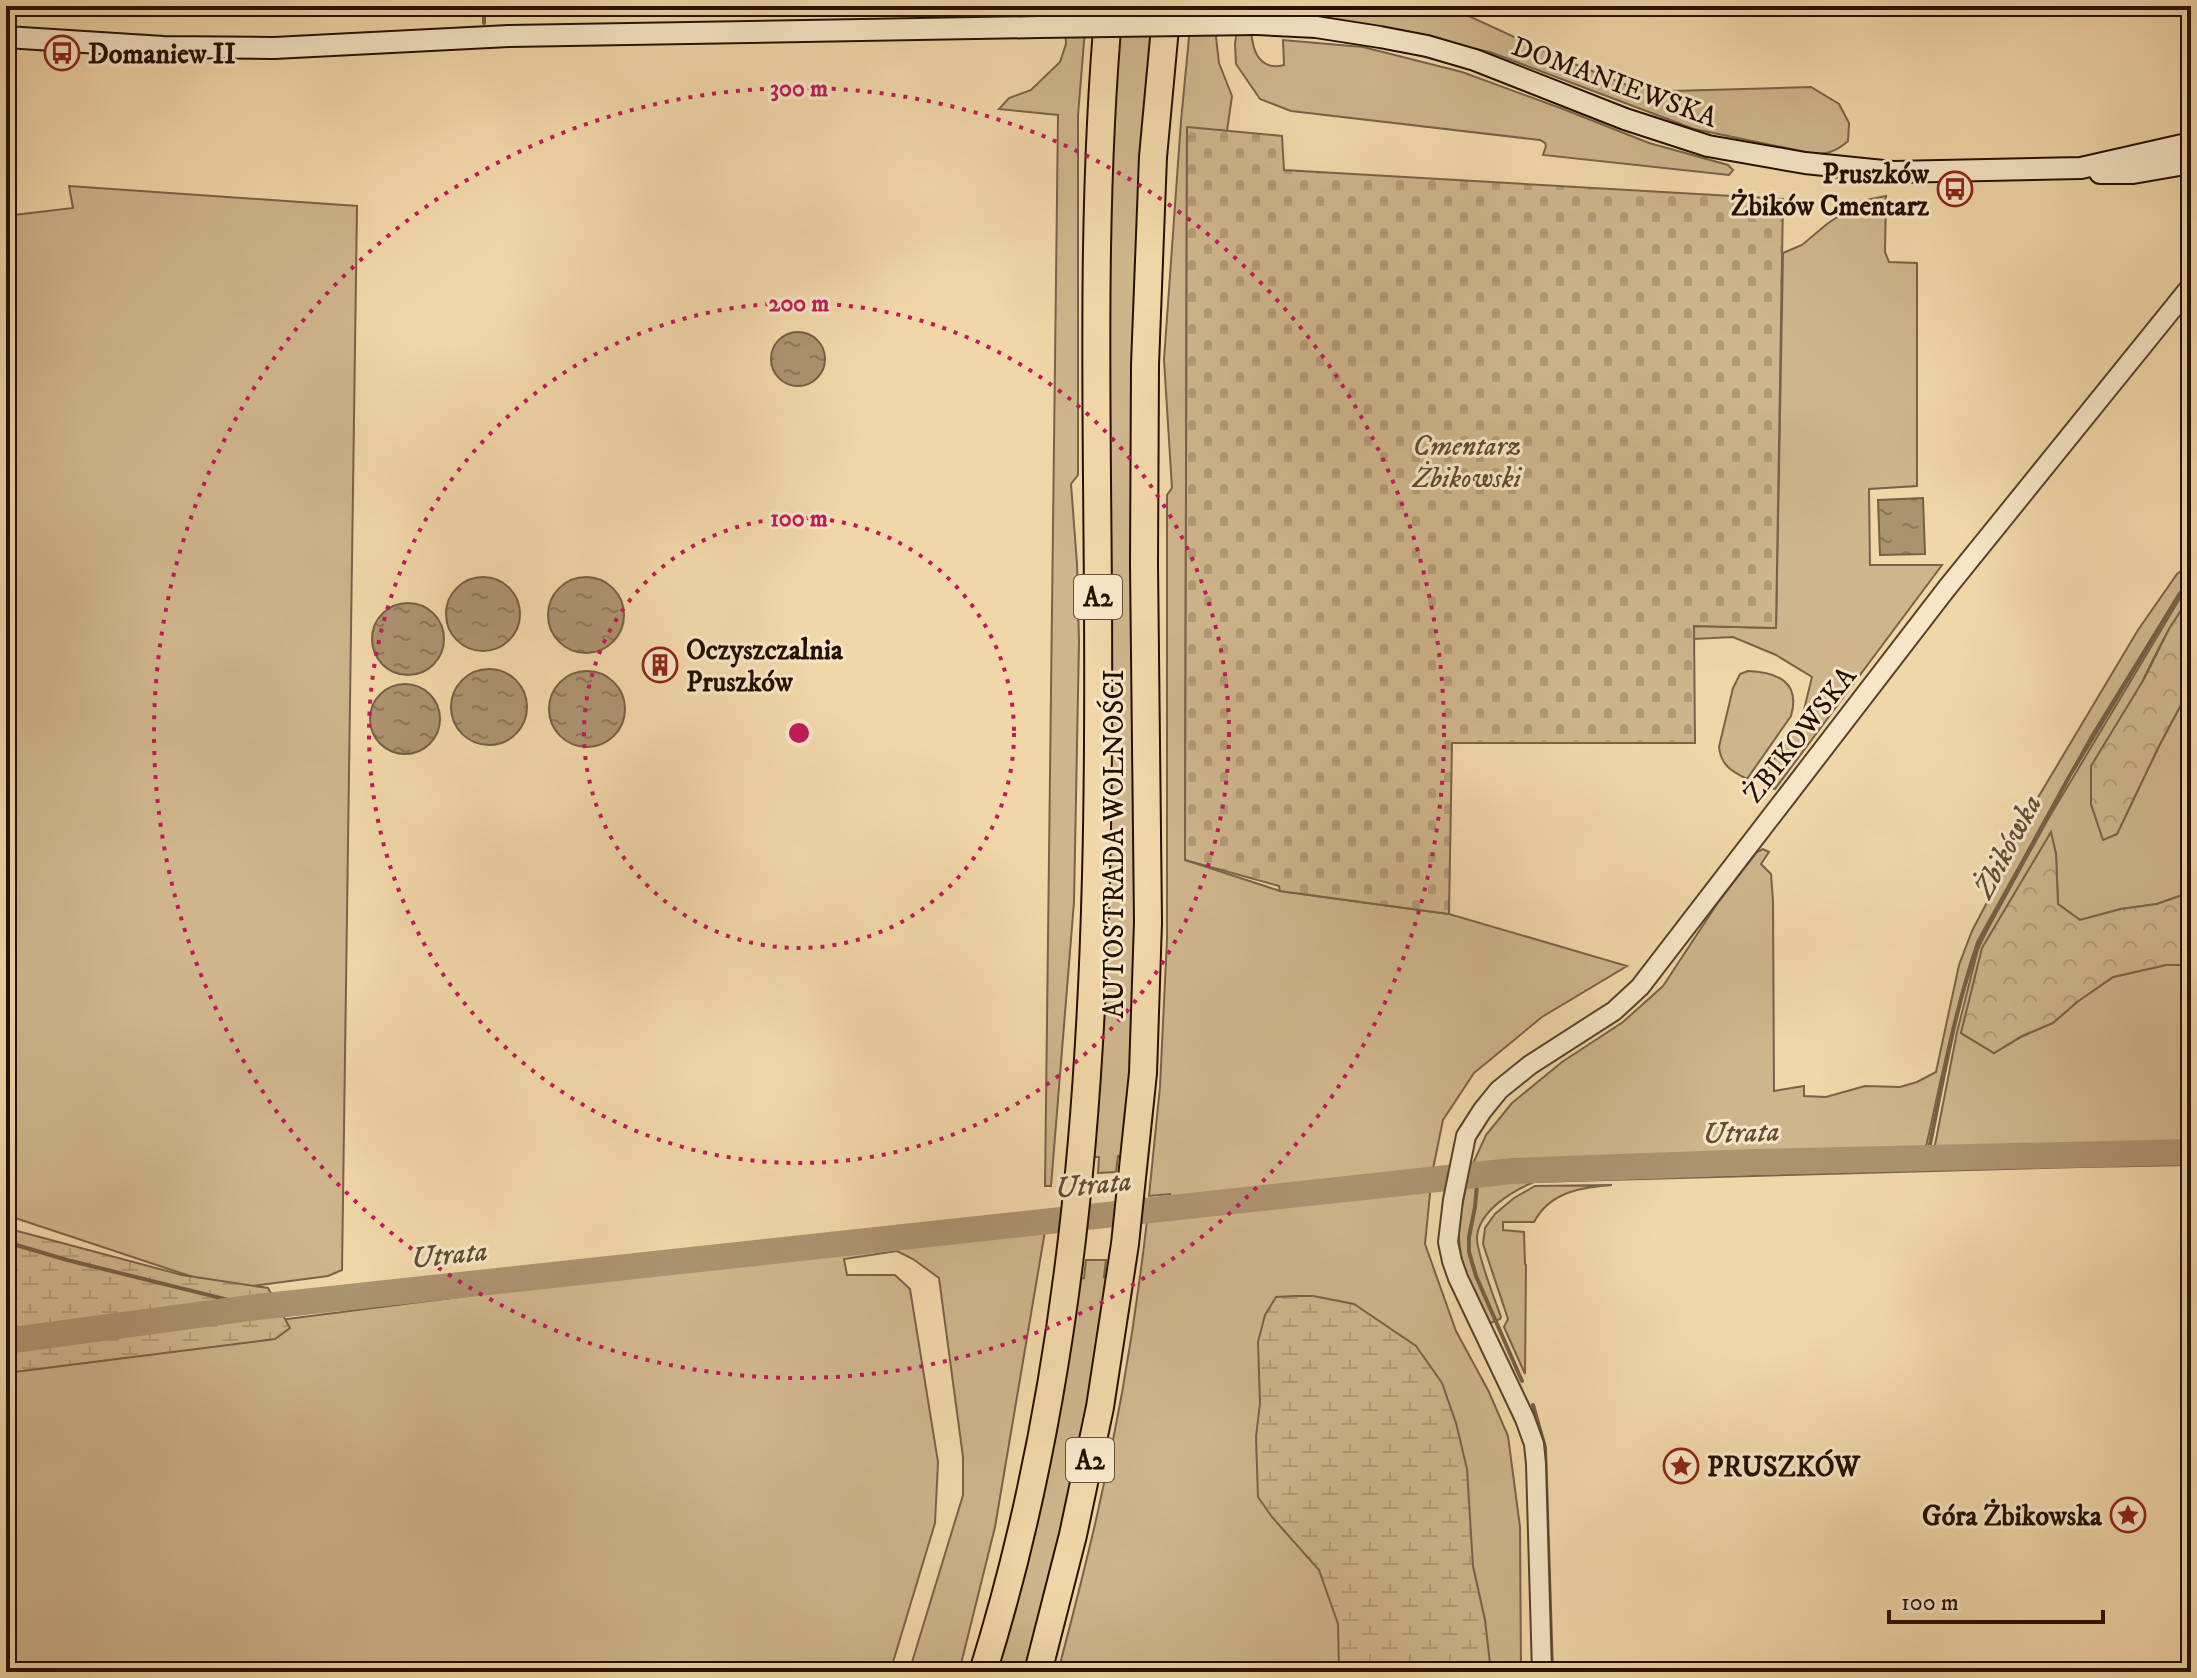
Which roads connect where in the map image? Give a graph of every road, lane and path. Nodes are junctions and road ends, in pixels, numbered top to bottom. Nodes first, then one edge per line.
1 (1109, 6) edge
2 (1167, 6) edge
3 (6, 37) edge
4 (2191, 143) edge
5 (2191, 163) edge
6 (2081, 168) junction
7 (2191, 286) edge
8 (983, 1672) edge
9 (1038, 1672) edge
10 (1542, 1672) edge

1 - 8 highway, AUTOSTRADA WOLNOŚCI / A2
2 - 9 highway, AUTOSTRADA WOLNOŚCI / A2
3 - 6 main road, DOMANIEWSKA, bridge
4 - 6 main road, DOMANIEWSKA
5 - 6 main road, DOMANIEWSKA
7 - 10 street, ŻBIKOWSKA

